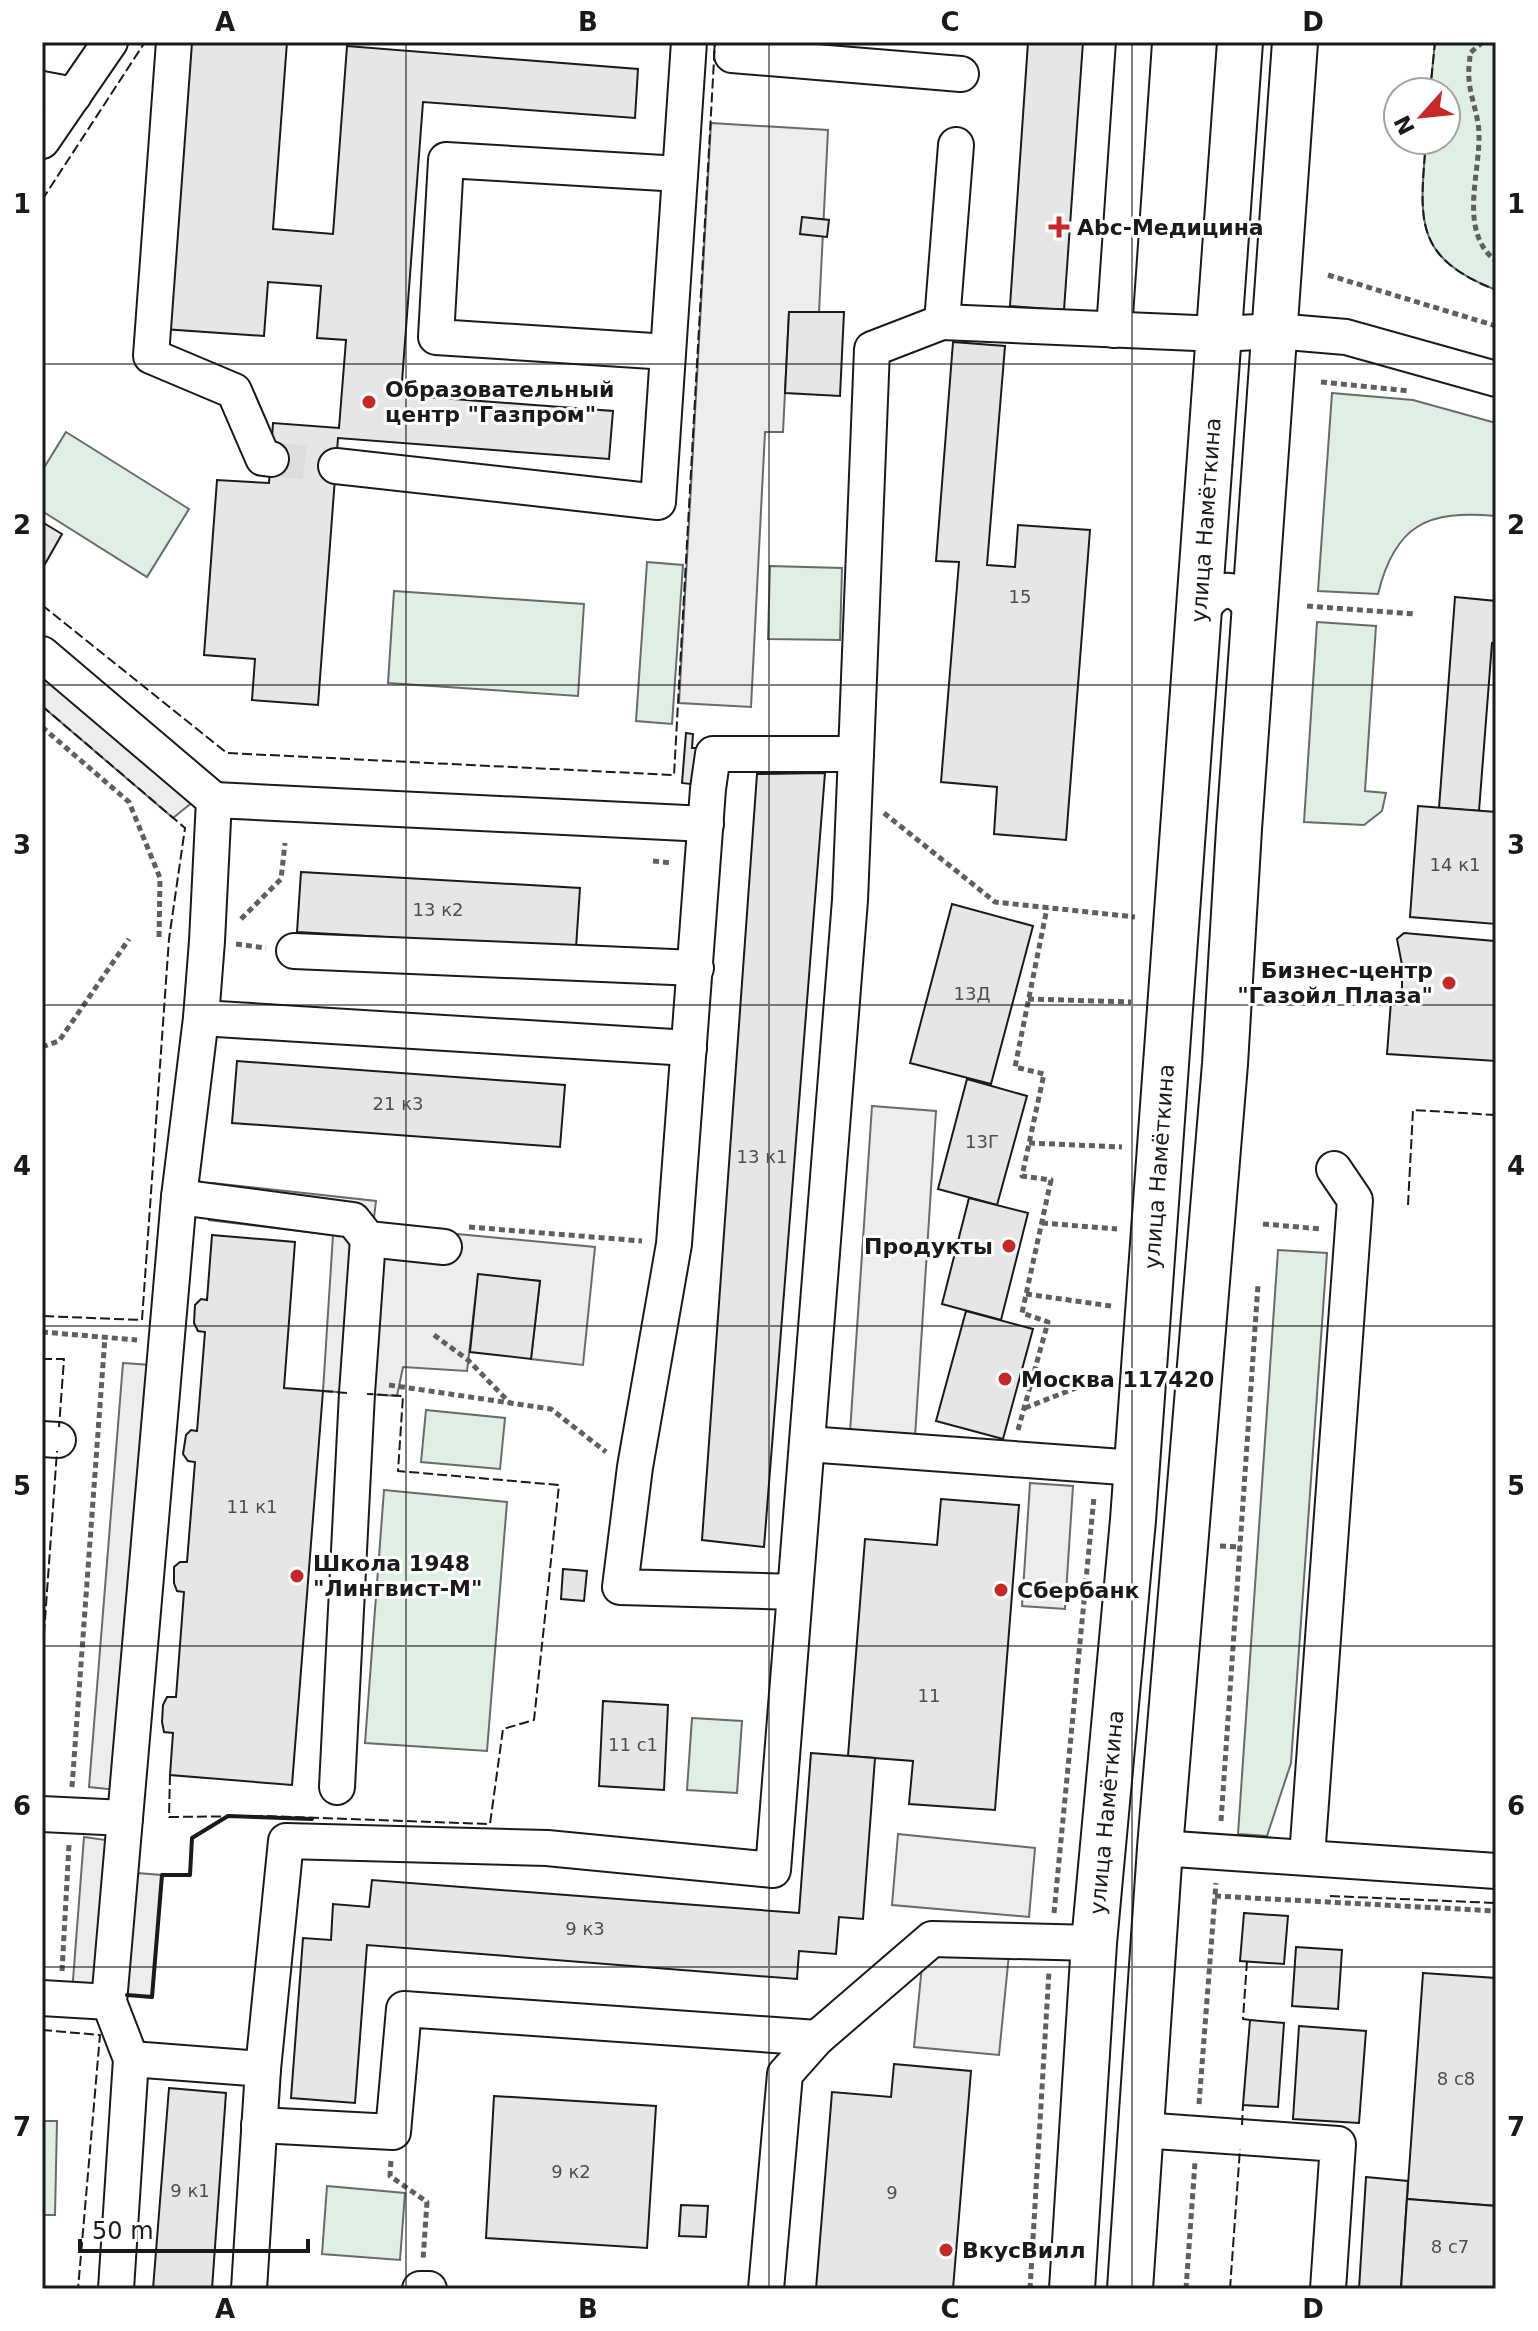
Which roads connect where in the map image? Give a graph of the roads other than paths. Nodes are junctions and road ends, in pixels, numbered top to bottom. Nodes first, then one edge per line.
1 (110, 42) edge
2 (174, 42) edge
3 (689, 42) edge
4 (733, 42) edge
5 (1134, 42) edge
6 (1240, 42) edge
7 (1295, 42) edge
8 (961, 74) dead end
9 (58, 92) edge
10 (42, 141) edge
11 (956, 145) dead end
12 (680, 174) junction
13 (942, 322) junction
14 (1114, 330) junction
15 (1275, 331) junction
16 (1219, 334) junction
17 (668, 352) junction
18 (1496, 379) edge
19 (271, 459) dead end
20 (336, 466) tunnel mouth
21 (1200, 615) junction
22 (1255, 616) junction
23 (42, 654) edge
24 (856, 754) junction
25 (214, 800) junction
26 (706, 824) junction
27 (294, 951) road end
28 (696, 968) junction
29 (201, 1018) junction
30 (689, 1048) junction
31 (1334, 1169) dead end
32 (179, 1197) junction
33 (453, 1237) road end
34 (368, 1239) junction
35 (807, 1444) junction
36 (1136, 1468) junction
37 (795, 1592) junction
38 (337, 1787) dead end
39 (56, 1814) edge
40 (125, 1818) junction
41 (1160, 1848) junction
42 (1307, 1857) junction
43 (1496, 1871) edge
44 (1094, 1943) junction
45 (51, 1998) edge
46 (109, 2002) junction
47 (817, 2038) junction
48 (131, 2059) junction
49 (263, 2069) junction
50 (259, 2125) junction
51 (1141, 2130) junction
52 (116, 2289) edge
53 (249, 2289) edge
54 (420, 2289) edge
55 (429, 2289) edge
56 (766, 2289) edge
57 (1072, 2289) edge
58 (1130, 2289) edge
59 (1328, 2289) edge

1 - 9 street
2 - 19 street
3 - 12 street
4 - 8 street
5 - 14 street
6 - 16 main road, улица Намёткина
7 - 15 main road
9 - 10 street
11 - 13 street
12 - 17 street
12 - 17 street
13 - 14 street
13 - 24 street
14 - 16 street
15 - 16 street
15 - 18 street
15 - 22 main road
16 - 21 main road, улица Намёткина
17 - 20 street
21 - 22 street
21 - 36 main road, улица Намёткина
22 - 41 main road
23 - 25 street
24 - 26 street
24 - 35 street
25 - 26 street
25 - 29 street
26 - 28 street
27 - 28 street
28 - 30 street
29 - 30 street
29 - 32 street
30 - 37 street
31 - 42 street
32 - 34 street
32 - 40 street
33 - 34 street
34 - 38 street
35 - 36 street
35 - 37 street
36 - 44 main road, улица Намёткина
37 - 49 street
39 - 40 street
40 - 46 street
41 - 42 street
41 - 51 main road
42 - 43 street
44 - 47 street
44 - 57 main road, улица Намёткина
45 - 46 street
46 - 48 street
47 - 50 street
47 - 56 street
48 - 49 street
48 - 52 street
49 - 50 street
50 - 53 street
51 - 58 main road
51 - 59 street
54 - 55 street

